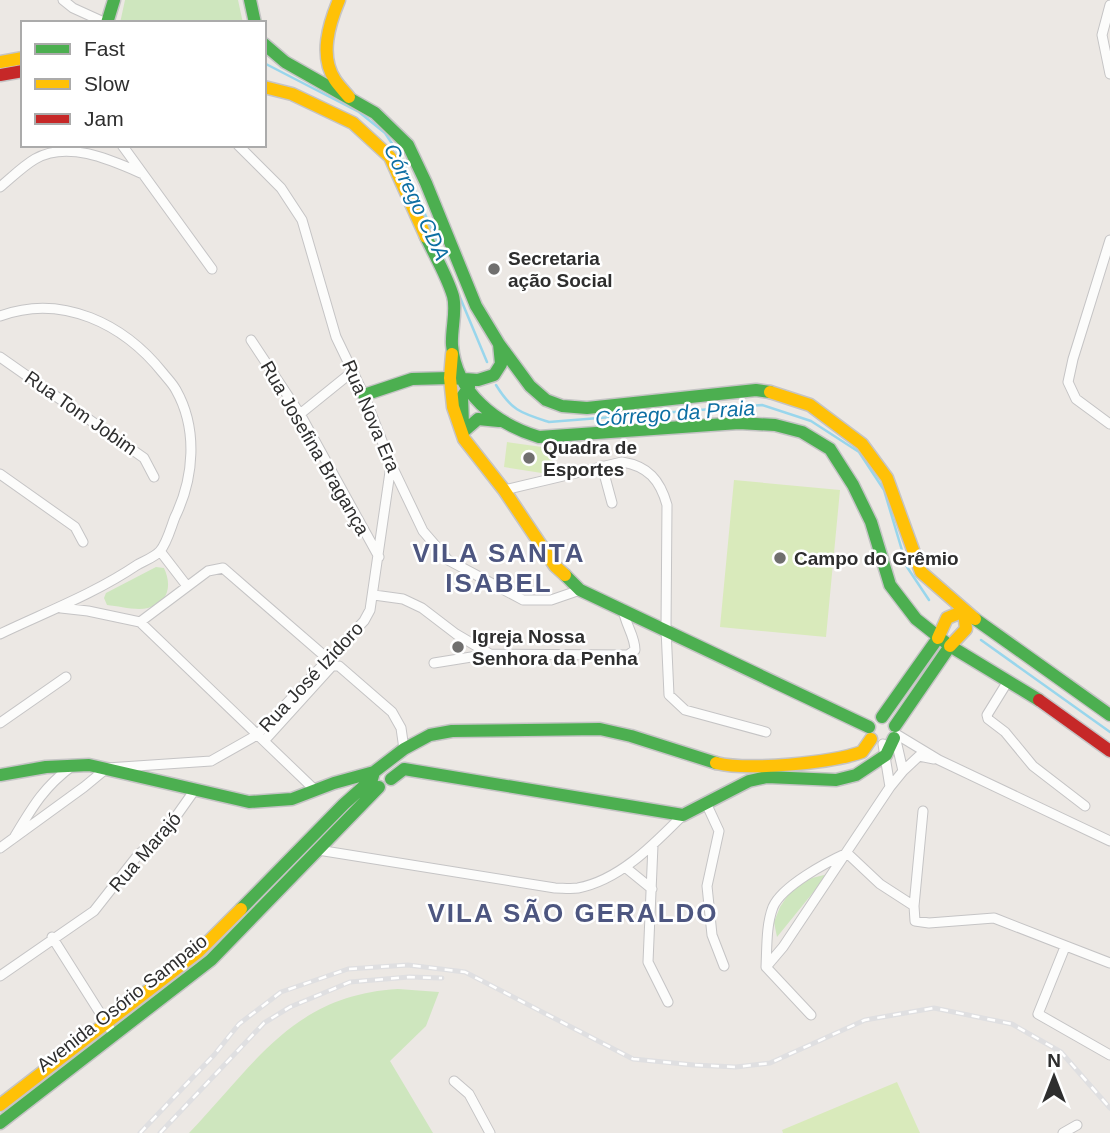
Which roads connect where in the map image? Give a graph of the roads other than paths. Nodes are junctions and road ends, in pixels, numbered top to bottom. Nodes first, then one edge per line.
1 (63, 0) edge
2 (339, 0) edge
3 (111, 2) edge
4 (254, 3) edge
5 (1110, 5) edge
6 (102, 21) edge
7 (107, 21) edge
8 (255, 21) edge
9 (266, 46) edge
10 (21, 58) edge
11 (0, 62) edge
12 (21, 71) edge
13 (1110, 74) edge
14 (0, 75) edge
15 (266, 88) edge
16 (349, 97) junction
17 (55, 147) edge
18 (123, 147) edge
19 (240, 147) edge
20 (36, 158) junction
21 (143, 174) junction
22 (0, 177) edge
23 (0, 187) edge
24 (1110, 240) edge
25 (212, 269) dead end
26 (0, 316) edge
27 (251, 340) dead end
28 (499, 344) junction
29 (0, 357) edge
30 (352, 372) junction
31 (465, 381) junction
32 (364, 395) junction
33 (300, 414) junction
34 (499, 421) junction
35 (1110, 425) edge
36 (463, 435) junction
37 (391, 464) junction
38 (603, 466) junction
39 (0, 474) edge
40 (154, 477) dead end
41 (504, 490) junction
42 (612, 503) dead end
43 (83, 542) dead end
44 (160, 551) junction
45 (379, 557) junction
46 (187, 586) junction
47 (580, 590) junction
48 (90, 593) junction
49 (374, 595) junction
50 (59, 608) junction
51 (623, 609) junction
52 (88, 611) junction
53 (964, 611) junction
54 (141, 622) junction
55 (666, 629) junction
56 (0, 634) edge
57 (937, 638) junction
58 (950, 646) junction
59 (490, 654) junction
60 (328, 659) junction
61 (434, 663) dead end
62 (66, 677) dead end
63 (1007, 681) junction
64 (1110, 715) edge
65 (0, 723) edge
66 (766, 733) dead end
67 (260, 738) junction
68 (887, 739) junction
69 (404, 749) junction
70 (1110, 751) edge
71 (919, 757) junction
72 (939, 760) junction
73 (89, 765) junction
74 (72, 766) junction
75 (47, 767) junction
76 (107, 768) junction
77 (404, 769) junction
78 (903, 771) junction
79 (0, 775) edge
80 (375, 777) junction
81 (54, 779) junction
82 (93, 780) junction
83 (334, 783) junction
84 (890, 786) junction
85 (315, 790) junction
86 (194, 791) junction
87 (37, 799) junction
88 (706, 803) junction
89 (344, 804) junction
90 (1085, 806) dead end
91 (923, 811) dead end
92 (47, 815) junction
93 (682, 815) junction
94 (13, 840) junction
95 (1110, 841) edge
96 (653, 845) junction
97 (0, 848) edge
98 (318, 850) junction
99 (847, 853) junction
100 (625, 867) junction
101 (652, 889) junction
102 (914, 906) junction
103 (768, 932) junction
104 (52, 937) junction
105 (783, 947) junction
106 (1065, 947) junction
107 (1110, 963) edge
108 (724, 966) dead end
109 (766, 967) junction
110 (0, 976) edge
111 (668, 1002) dead end
112 (811, 1015) dead end
113 (105, 1022) junction
114 (114, 1035) junction
115 (1110, 1055) edge
116 (454, 1082) dead end
117 (0, 1105) edge
118 (0, 1123) edge
119 (1077, 1125) dead end
120 (490, 1133) edge
121 (1063, 1133) edge

1 - 6 street
2 - 16 street
3 - 7 street
4 - 8 street
5 - 13 street
9 - 16 street
10 - 11 street
12 - 14 street
15 - 31 street
16 - 28 street
17 - 20 street
18 - 21 street
19 - 30 street, Rua Nova Era
20 - 21 street
20 - 22 street
20 - 23 street
21 - 25 street
24 - 35 street
26 - 44 street
27 - 33 street, Rua Josefina Bragança
28 - 31 street
28 - 53 street
29 - 40 street, Rua Tom Jobim
30 - 32 street, Rua Nova Era
30 - 33 street
31 - 32 street
31 - 34 street
31 - 36 street
31 - 36 street
32 - 37 street, Rua Nova Era
33 - 45 street, Rua Josefina Bragança
34 - 36 street
34 - 57 street
36 - 41 street
37 - 45 street, Rua José Izidoro
37 - 47 street, Rua Nova Era
38 - 41 street
38 - 42 street
38 - 55 street
39 - 43 street
41 - 47 street
44 - 46 street
44 - 48 street
45 - 49 street, Rua José Izidoro
46 - 54 street
46 - 60 street
47 - 51 street
48 - 50 street
48 - 52 street
49 - 59 street
49 - 60 street, Rua José Izidoro
50 - 52 street
50 - 56 street
51 - 55 street
51 - 59 street
52 - 54 street
53 - 57 street
53 - 58 street
53 - 64 street
54 - 67 street
55 - 66 street
55 - 68 street
57 - 58 street
57 - 68 street
58 - 63 street
58 - 68 street
59 - 61 street
60 - 67 street, Rua José Izidoro
62 - 65 street
63 - 70 street
63 - 90 street
67 - 69 street
67 - 76 street, Rua José Izidoro
67 - 85 street
68 - 69 street, Avenida Osório Sampaio
68 - 71 street
68 - 72 street
68 - 78 street
68 - 84 street
68 - 88 street
69 - 77 street
69 - 80 street, Avenida Osório Sampaio
71 - 72 street
71 - 78 street
72 - 95 street
73 - 74 street
73 - 76 street
73 - 82 street
74 - 75 street
74 - 81 street
75 - 79 street
75 - 81 street
76 - 82 street
76 - 86 street
77 - 80 street
77 - 93 street
78 - 84 street
80 - 83 street
80 - 89 street, Avenida Osório Sampaio
80 - 98 street, Avenida Osório Sampaio
81 - 87 street
82 - 92 street
83 - 85 street
83 - 89 street
84 - 99 street
85 - 86 street
86 - 104 street, Rua Marajó
87 - 92 street
87 - 94 street
88 - 93 street
88 - 108 street
89 - 113 street, Avenida Osório Sampaio
91 - 102 street
92 - 94 street
93 - 96 street
94 - 97 street
96 - 100 street
96 - 101 street
98 - 100 street
98 - 114 street, Avenida Osório Sampaio
99 - 102 street
99 - 103 street
99 - 105 street
100 - 101 street
101 - 111 street
102 - 106 street
103 - 105 street
103 - 109 street
104 - 110 street
104 - 113 street
105 - 109 street
106 - 107 street
106 - 115 street
109 - 112 street
113 - 114 street
113 - 117 street, Avenida Osório Sampaio
114 - 118 street, Avenida Osório Sampaio
116 - 120 street
119 - 121 street

